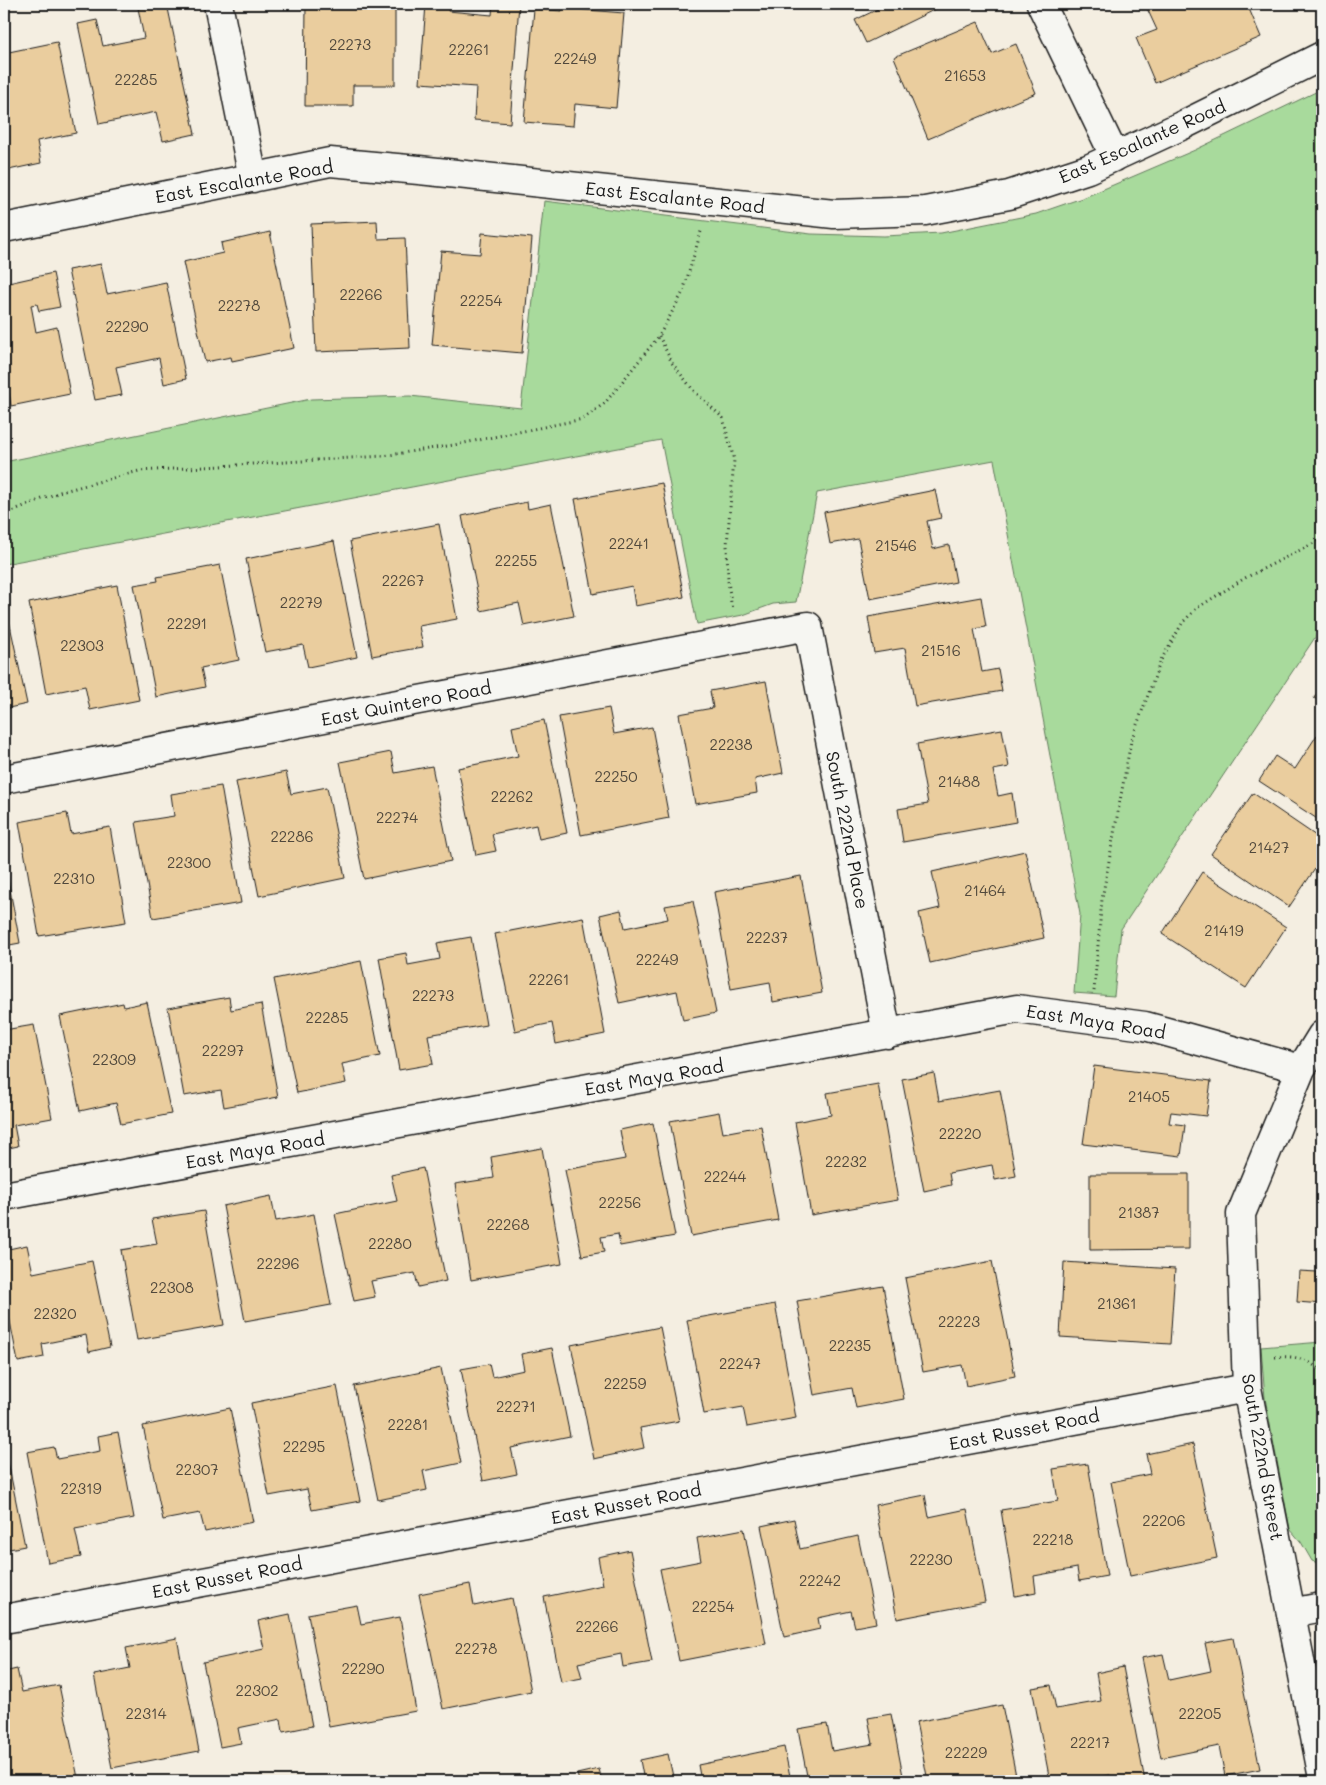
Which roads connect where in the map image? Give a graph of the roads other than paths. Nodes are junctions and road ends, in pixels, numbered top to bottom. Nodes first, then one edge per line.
1 (218, 4) edge
2 (1042, 4) edge
3 (1322, 56) edge
4 (1114, 157) junction
5 (253, 178) junction
6 (4, 228) edge
7 (808, 626) joint
8 (4, 779) edge
9 (887, 1034) junction
10 (1322, 1035) edge
11 (1301, 1069) junction
12 (4, 1196) edge
13 (1247, 1388) junction
14 (1322, 1607) edge
15 (1291, 1613) junction
16 (4, 1619) edge
17 (1322, 1773) edge

1 - 5 street
2 - 4 street
3 - 4 street, East Escalante Road
4 - 5 street, East Escalante Road
5 - 6 street, East Escalante Road
7 - 8 street, East Quintero Road
7 - 9 street, South 222nd Place
9 - 11 street, East Maya Road
9 - 12 street, East Maya Road
10 - 11 street, South 222nd Street
11 - 13 street, South 222nd Street
13 - 15 street, South 222nd Street
13 - 16 street, East Russet Road
14 - 15 street
15 - 17 street, South 222nd Street

